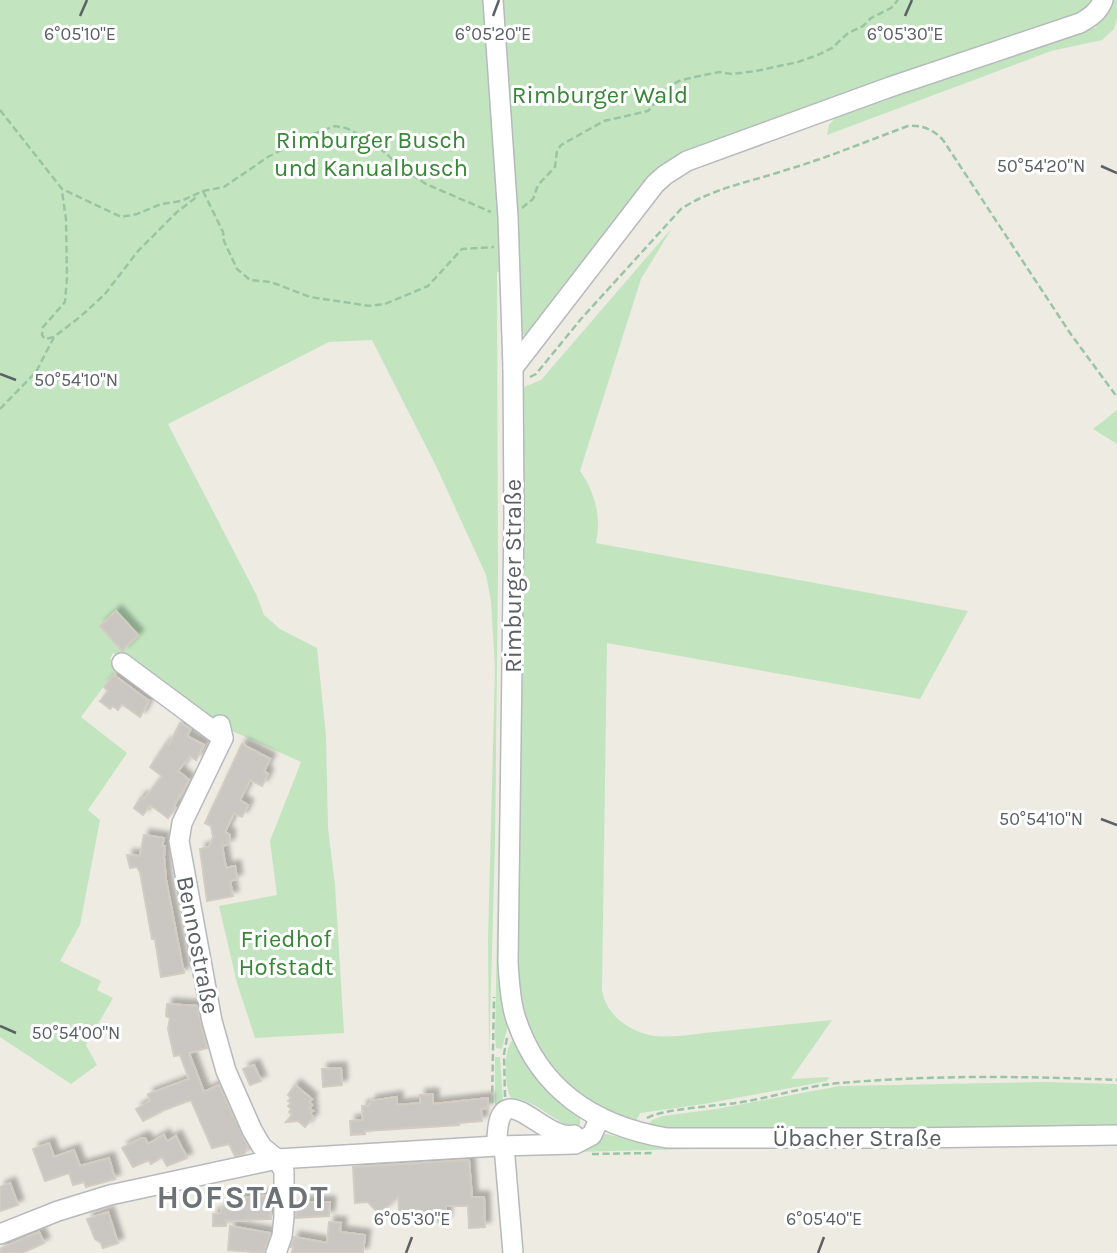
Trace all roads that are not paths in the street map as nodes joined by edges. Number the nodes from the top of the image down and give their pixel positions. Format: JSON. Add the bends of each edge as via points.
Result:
{"nodes":[{"id":1,"x":492,"y":0,"type":"edge"},
{"id":2,"x":1103,"y":0,"type":"edge"},
{"id":3,"x":513,"y":375,"type":"junction"},
{"id":4,"x":122,"y":663,"type":"dead end"},
{"id":5,"x":600,"y":1117,"type":"junction"},
{"id":6,"x":534,"y":1119,"type":"junction"},
{"id":7,"x":1117,"y":1135,"type":"edge"},
{"id":8,"x":524,"y":1145,"type":"junction"},
{"id":9,"x":500,"y":1146,"type":"junction"},
{"id":10,"x":277,"y":1159,"type":"junction"},
{"id":11,"x":0,"y":1234,"type":"edge"},
{"id":12,"x":276,"y":1253,"type":"edge"},
{"id":13,"x":513,"y":1253,"type":"edge"}],
"edges":[{"from":1,"to":3,"type":"street","name":"Rimburger Straße","via":[[508,217]]},
{"from":2,"to":3,"type":"street","via":[[1090,18],[1080,23],[687,160],[655,184]]},
{"from":3,"to":5,"type":"street","name":"Rimburger Straße","via":[[511,997],[538,1066],[568,1098]]},
{"from":4,"to":10,"type":"street","name":"Bennostraße","via":[[222,732],[182,823],[179,841],[212,1021],[226,1071],[252,1130],[262,1147]]},
{"from":5,"to":6,"type":"street","via":[[584,1132],[568,1136],[552,1132]]},
{"from":5,"to":7,"type":"street","name":"Übacher Straße","via":[[639,1133],[667,1138]]},
{"from":5,"to":8,"type":"street","via":[[592,1135],[575,1144]]},
{"from":6,"to":8,"type":"street","via":[[532,1138]]},
{"from":6,"to":9,"type":"street","via":[[520,1110],[507,1110],[496,1129]]},
{"from":8,"to":9,"type":"street"},
{"from":9,"to":10,"type":"street"},
{"from":9,"to":13,"type":"street"},
{"from":10,"to":11,"type":"street","via":[[110,1195]]},
{"from":10,"to":12,"type":"street","via":[[284,1171],[285,1191]]}]}
